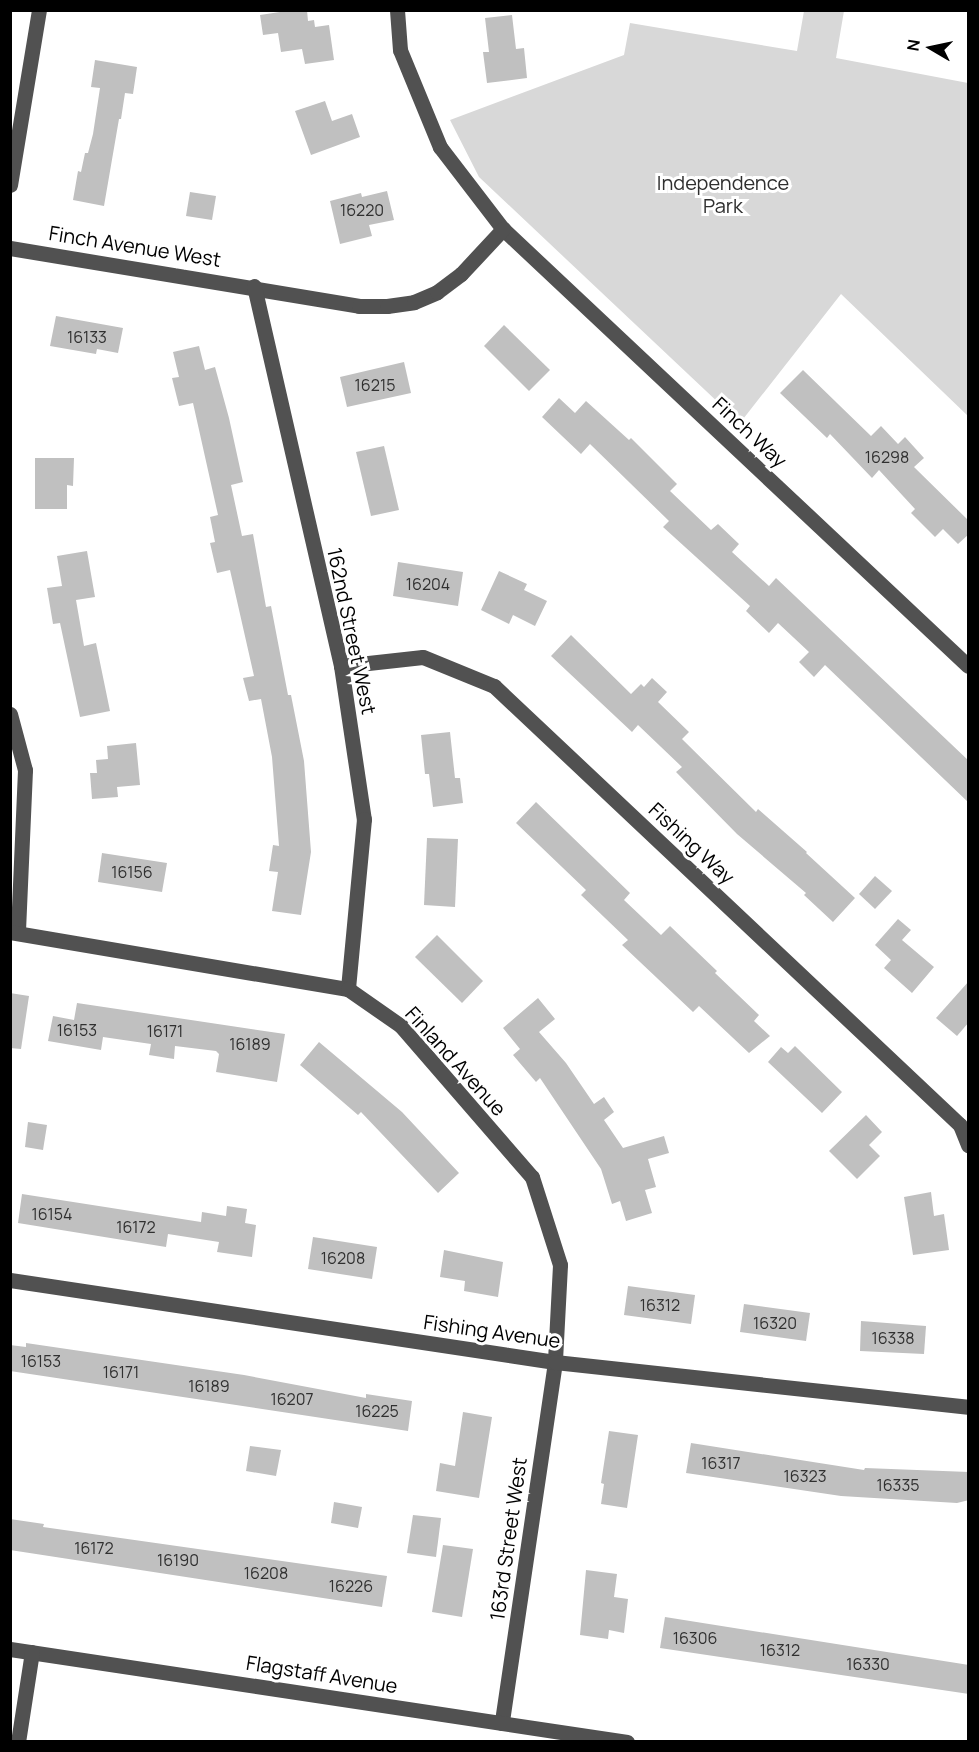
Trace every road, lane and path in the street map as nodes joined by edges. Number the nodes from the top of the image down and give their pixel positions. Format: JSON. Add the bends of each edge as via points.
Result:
{"nodes":[{"id":1,"x":39,"y":10,"type":"edge"},
{"id":2,"x":397,"y":10,"type":"edge"},
{"id":3,"x":10,"y":185,"type":"edge"},
{"id":4,"x":503,"y":229,"type":"junction"},
{"id":5,"x":10,"y":248,"type":"edge"},
{"id":6,"x":254,"y":286,"type":"junction"},
{"id":7,"x":341,"y":666,"type":"junction"},
{"id":8,"x":969,"y":666,"type":"edge"},
{"id":9,"x":10,"y":714,"type":"edge"},
{"id":10,"x":14,"y":933,"type":"edge"},
{"id":11,"x":348,"y":989,"type":"junction"},
{"id":12,"x":969,"y":1145,"type":"edge"},
{"id":13,"x":10,"y":1280,"type":"edge"},
{"id":14,"x":555,"y":1362,"type":"junction"},
{"id":15,"x":969,"y":1407,"type":"edge"},
{"id":16,"x":10,"y":1649,"type":"edge"},
{"id":17,"x":32,"y":1652,"type":"junction"},
{"id":18,"x":502,"y":1723,"type":"junction"},
{"id":19,"x":18,"y":1742,"type":"edge"},
{"id":20,"x":627,"y":1742,"type":"edge"}],
"edges":[{"from":1,"to":3,"type":"street"},
{"from":2,"to":4,"type":"street","via":[[400,50],[440,147]]},
{"from":4,"to":6,"type":"street","name":"Finch Avenue West","via":[[461,274],[437,292],[414,302],[359,306]]},
{"from":4,"to":8,"type":"street","name":"Finch Way"},
{"from":5,"to":6,"type":"street","name":"Finch Avenue West"},
{"from":6,"to":7,"type":"street","name":"162nd Street West"},
{"from":7,"to":11,"type":"street","name":"162nd Street West","via":[[364,819]]},
{"from":7,"to":12,"type":"street","name":"Fishing Way","via":[[423,657],[494,686],[960,1125]]},
{"from":9,"to":10,"type":"street","via":[[25,770]]},
{"from":10,"to":11,"type":"street","name":"Finland Avenue"},
{"from":11,"to":14,"type":"street","name":"Finland Avenue","via":[[400,1026],[532,1177],[560,1265]]},
{"from":13,"to":14,"type":"street","name":"Fishing Avenue"},
{"from":14,"to":15,"type":"street","name":"Fishing Avenue"},
{"from":14,"to":18,"type":"street","name":"163rd Street West"},
{"from":16,"to":17,"type":"street","name":"Flagstaff Avenue"},
{"from":17,"to":18,"type":"street","name":"Flagstaff Avenue"},
{"from":17,"to":19,"type":"street"},
{"from":18,"to":20,"type":"street","name":"Flagstaff Avenue"}]}
